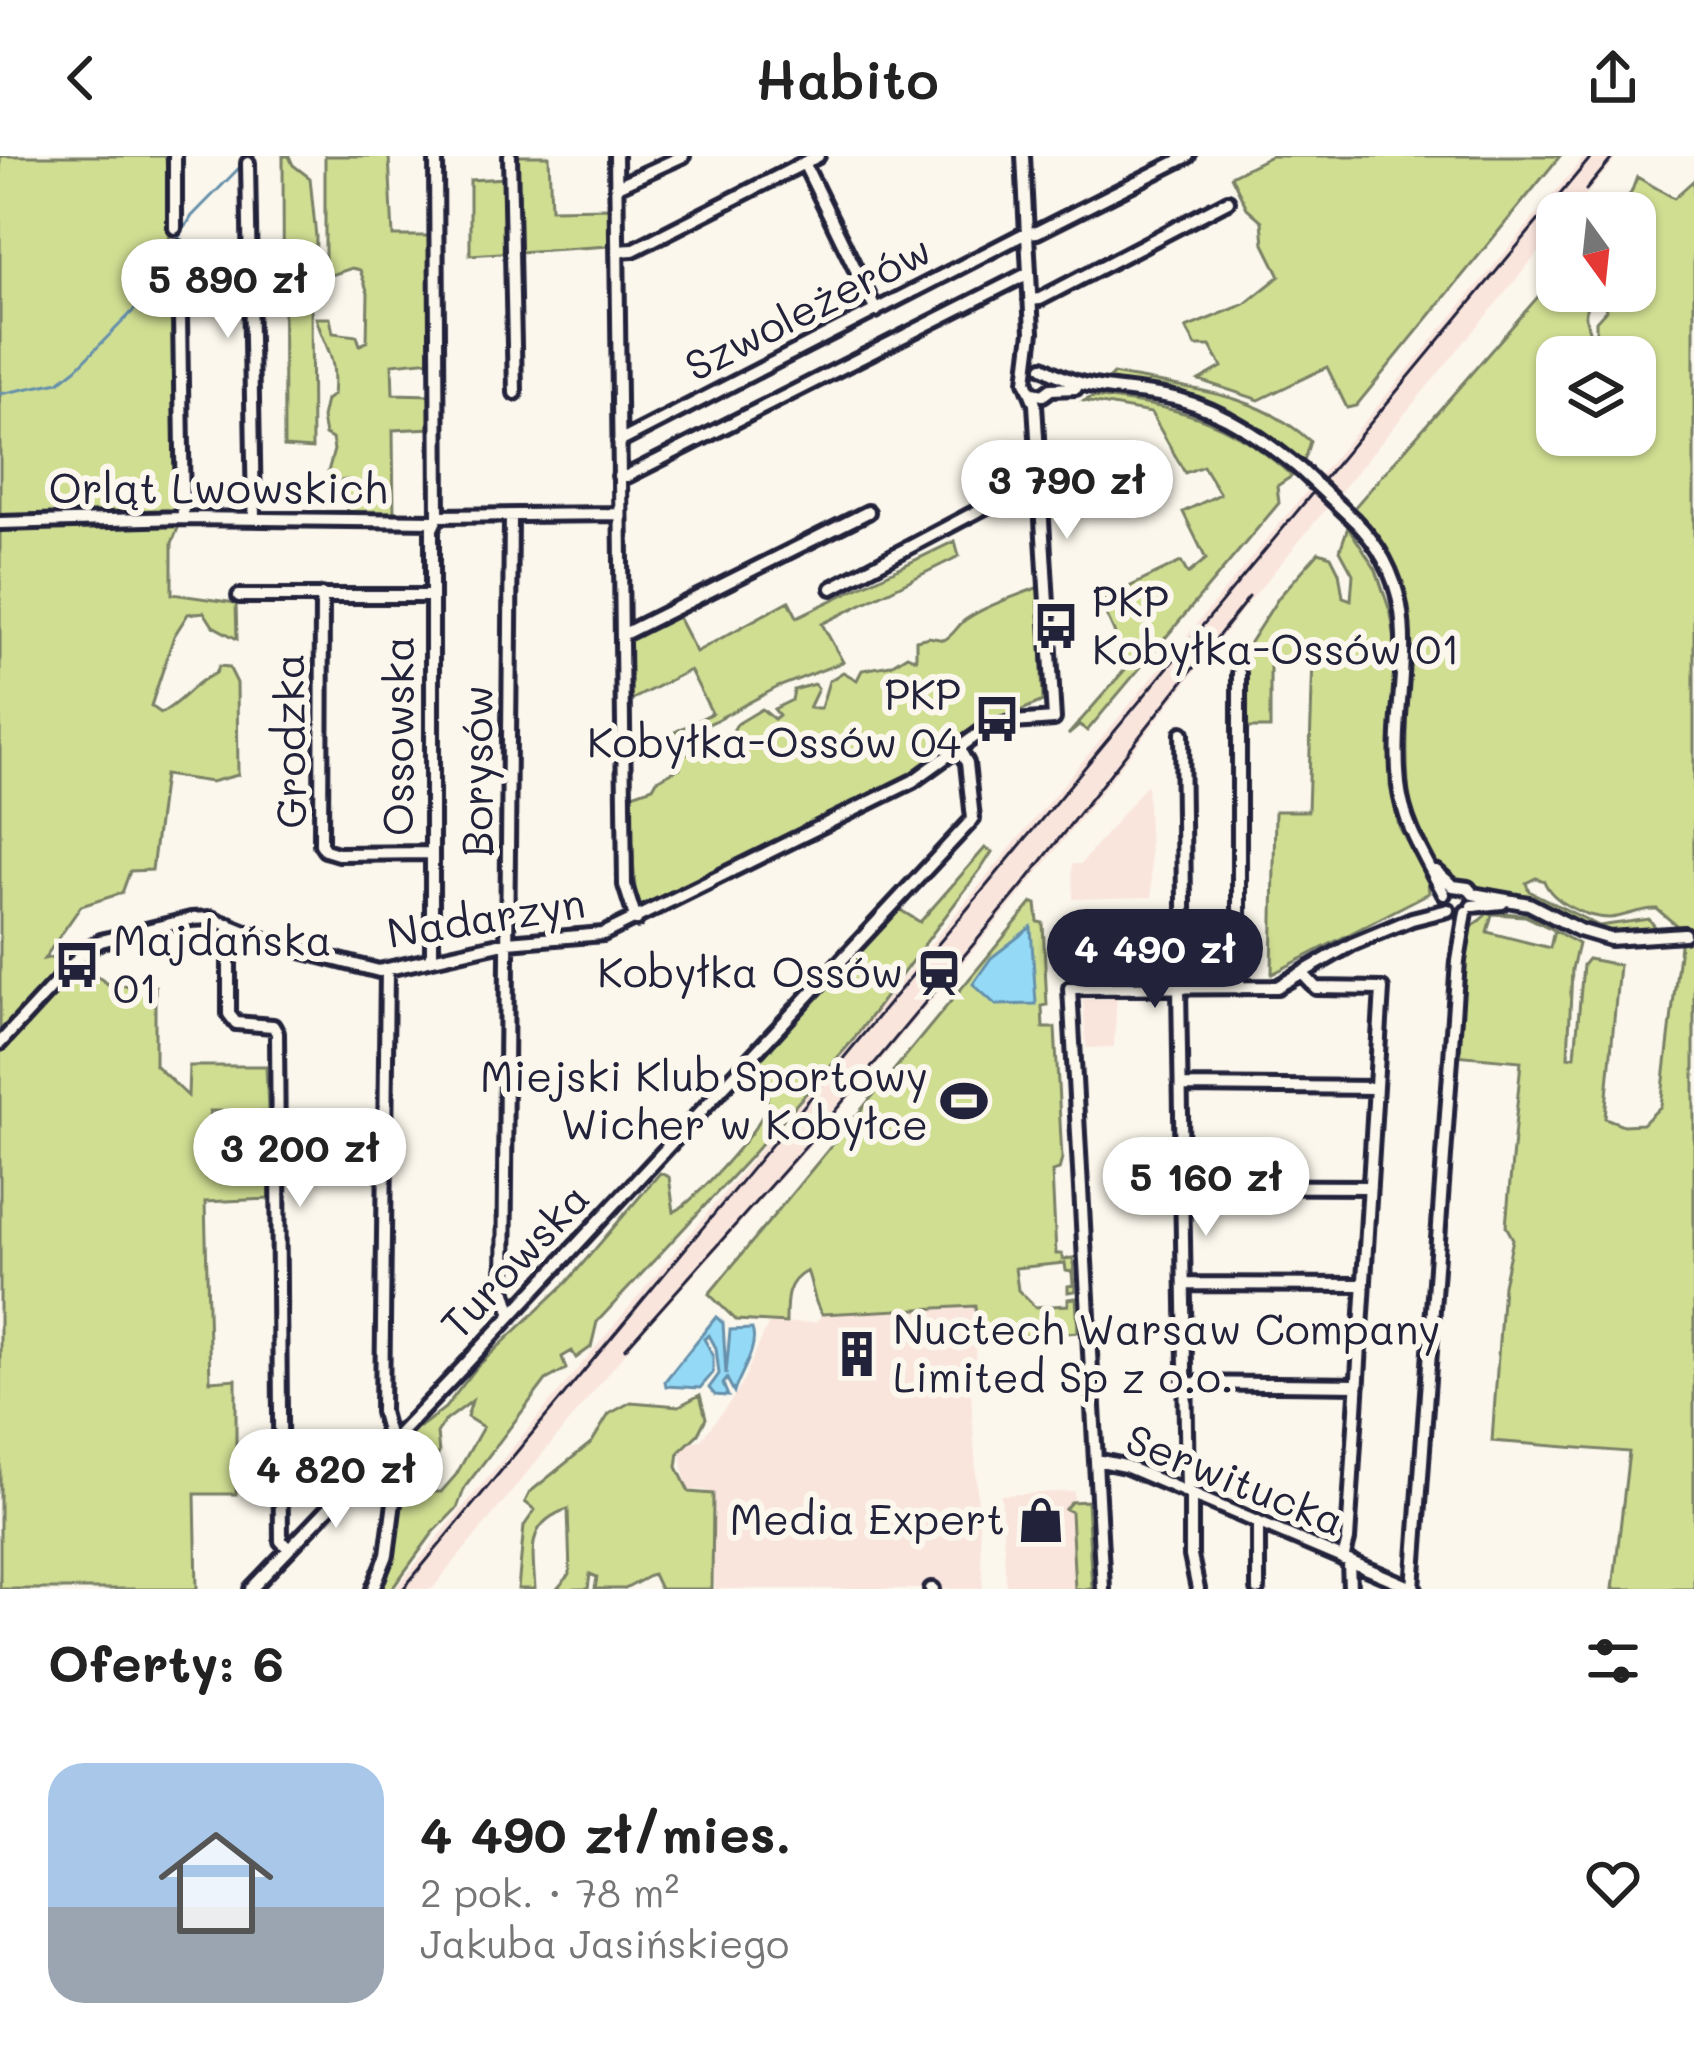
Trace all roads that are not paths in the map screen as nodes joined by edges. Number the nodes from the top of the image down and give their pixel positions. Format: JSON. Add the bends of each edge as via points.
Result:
{"nodes":[{"id":1,"x":175,"y":156,"type":"edge"},
{"id":2,"x":436,"y":156,"type":"edge"},
{"id":3,"x":511,"y":156,"type":"edge"},
{"id":4,"x":616,"y":156,"type":"edge"},
{"id":5,"x":683,"y":156,"type":"edge"},
{"id":6,"x":818,"y":156,"type":"edge"},
{"id":7,"x":1023,"y":156,"type":"edge"},
{"id":8,"x":1187,"y":156,"type":"edge"},
{"id":9,"x":248,"y":163,"type":"dead end"},
{"id":10,"x":804,"y":163,"type":"junction"},
{"id":11,"x":617,"y":185,"type":"junction"},
{"id":12,"x":1228,"y":201,"type":"dead end"},
{"id":13,"x":176,"y":228,"type":"dead end"},
{"id":14,"x":1027,"y":233,"type":"junction"},
{"id":15,"x":179,"y":248,"type":"dead end"},
{"id":16,"x":618,"y":251,"type":"junction"},
{"id":17,"x":1029,"y":273,"type":"junction"},
{"id":18,"x":1030,"y":300,"type":"junction"},
{"id":19,"x":876,"y":311,"type":"junction"},
{"id":20,"x":1043,"y":382,"type":"junction"},
{"id":21,"x":515,"y":393,"type":"dead end"},
{"id":22,"x":619,"y":442,"type":"junction"},
{"id":23,"x":619,"y":476,"type":"junction"},
{"id":24,"x":1040,"y":478,"type":"junction"},
{"id":25,"x":868,"y":512,"type":"dead end"},
{"id":26,"x":619,"y":514,"type":"junction"},
{"id":27,"x":183,"y":518,"type":"junction"},
{"id":28,"x":254,"y":518,"type":"junction"},
{"id":29,"x":511,"y":518,"type":"junction"},
{"id":30,"x":436,"y":519,"type":"junction"},
{"id":31,"x":0,"y":523,"type":"edge"},
{"id":32,"x":832,"y":588,"type":"dead end"},
{"id":33,"x":239,"y":596,"type":"dead end"},
{"id":34,"x":322,"y":596,"type":"junction"},
{"id":35,"x":432,"y":596,"type":"junction"},
{"id":36,"x":622,"y":635,"type":"junction"},
{"id":37,"x":1239,"y":674,"type":"dead end"},
{"id":38,"x":1182,"y":733,"type":"dead end"},
{"id":39,"x":959,"y":749,"type":"junction"},
{"id":40,"x":432,"y":853,"type":"junction"},
{"id":41,"x":1447,"y":897,"type":"junction"},
{"id":42,"x":1470,"y":904,"type":"junction"},
{"id":43,"x":636,"y":920,"type":"junction"},
{"id":44,"x":229,"y":924,"type":"junction"},
{"id":45,"x":1684,"y":934,"type":"dead end"},
{"id":46,"x":508,"y":942,"type":"junction"},
{"id":47,"x":432,"y":958,"type":"junction"},
{"id":48,"x":387,"y":970,"type":"junction"},
{"id":49,"x":1303,"y":974,"type":"junction"},
{"id":50,"x":1182,"y":988,"type":"junction"},
{"id":51,"x":1239,"y":988,"type":"junction"},
{"id":52,"x":0,"y":1043,"type":"edge"},
{"id":53,"x":1180,"y":1086,"type":"junction"},
{"id":54,"x":1376,"y":1088,"type":"junction"},
{"id":55,"x":1182,"y":1186,"type":"junction"},
{"id":56,"x":1370,"y":1186,"type":"junction"},
{"id":57,"x":1184,"y":1284,"type":"junction"},
{"id":58,"x":1364,"y":1286,"type":"junction"},
{"id":59,"x":511,"y":1312,"type":"junction"},
{"id":60,"x":1185,"y":1383,"type":"junction"},
{"id":61,"x":1358,"y":1384,"type":"junction"},
{"id":62,"x":391,"y":1442,"type":"junction"},
{"id":63,"x":1096,"y":1460,"type":"junction"},
{"id":64,"x":1189,"y":1492,"type":"junction"},
{"id":65,"x":1258,"y":1522,"type":"junction"},
{"id":66,"x":288,"y":1548,"type":"junction"},
{"id":67,"x":1346,"y":1560,"type":"junction"},
{"id":68,"x":251,"y":1589,"type":"edge"},
{"id":69,"x":373,"y":1589,"type":"edge"},
{"id":70,"x":1103,"y":1589,"type":"edge"},
{"id":71,"x":1198,"y":1589,"type":"edge"},
{"id":72,"x":1258,"y":1589,"type":"edge"},
{"id":73,"x":1350,"y":1589,"type":"edge"},
{"id":74,"x":1414,"y":1589,"type":"edge"}],
"edges":[{"from":1,"to":13,"type":"street"},
{"from":2,"to":30,"type":"street","name":"Ossowska"},
{"from":3,"to":21,"type":"street"},
{"from":4,"to":11,"type":"street"},
{"from":5,"to":11,"type":"street"},
{"from":6,"to":10,"type":"street"},
{"from":7,"to":14,"type":"street"},
{"from":8,"to":14,"type":"street","name":"Szwoleżerów"},
{"from":9,"to":28,"type":"street"},
{"from":10,"to":16,"type":"street"},
{"from":10,"to":19,"type":"street"},
{"from":11,"to":16,"type":"street"},
{"from":12,"to":18,"type":"street"},
{"from":14,"to":17,"type":"street"},
{"from":14,"to":19,"type":"street","name":"Szwoleżerów"},
{"from":15,"to":27,"type":"street"},
{"from":16,"to":22,"type":"street"},
{"from":17,"to":18,"type":"street"},
{"from":17,"to":23,"type":"street"},
{"from":18,"to":20,"type":"street"},
{"from":19,"to":22,"type":"street","name":"Szwoleżerów"},
{"from":20,"to":24,"type":"street"},
{"from":20,"to":41,"type":"street","bridge":true,"via":[[1177,398],[1219,413],[1300,469],[1354,520],[1389,568],[1403,613],[1400,788],[1409,825]]},
{"from":22,"to":23,"type":"street"},
{"from":23,"to":26,"type":"street"},
{"from":24,"to":32,"type":"street"},
{"from":24,"to":39,"type":"street","name":"Nadarzyn","via":[[1054,719],[998,725]]},
{"from":25,"to":36,"type":"street"},
{"from":26,"to":29,"type":"street","name":"Orląt Lwowskich"},
{"from":26,"to":36,"type":"street"},
{"from":27,"to":28,"type":"street","name":"Orląt Lwowskich"},
{"from":27,"to":31,"type":"street","name":"Orląt Lwowskich"},
{"from":28,"to":30,"type":"street","name":"Orląt Lwowskich"},
{"from":29,"to":30,"type":"street","name":"Orląt Lwowskich"},
{"from":29,"to":46,"type":"street","name":"Borysów"},
{"from":30,"to":35,"type":"street","name":"Ossowska"},
{"from":33,"to":34,"type":"street"},
{"from":34,"to":35,"type":"street"},
{"from":34,"to":40,"type":"street","name":"Grodzka","via":[[321,844],[338,854]]},
{"from":35,"to":40,"type":"street","name":"Ossowska"},
{"from":36,"to":43,"type":"street","via":[[626,886]]},
{"from":37,"to":51,"type":"street"},
{"from":38,"to":50,"type":"street"},
{"from":39,"to":43,"type":"street","name":"Nadarzyn","via":[[913,781]]},
{"from":39,"to":59,"type":"street","name":"Turowska","via":[[973,819]]},
{"from":40,"to":47,"type":"street","name":"Ossowska"},
{"from":41,"to":42,"type":"street","via":[[1455,914]]},
{"from":41,"to":42,"type":"street","via":[[1465,886]]},
{"from":41,"to":49,"type":"street"},
{"from":42,"to":45,"type":"street","via":[[1517,901],[1610,939]]},
{"from":42,"to":74,"type":"street","via":[[1458,962]]},
{"from":43,"to":46,"type":"street","name":"Nadarzyn","via":[[603,934]]},
{"from":44,"to":48,"type":"street","name":"Nadarzyn","via":[[278,945]]},
{"from":44,"to":52,"type":"street","name":"Nadarzyn","via":[[200,918],[101,941]]},
{"from":44,"to":66,"type":"street","via":[[229,1014],[277,1033],[277,1373],[281,1541]]},
{"from":46,"to":47,"type":"street","name":"Nadarzyn"},
{"from":46,"to":59,"type":"street","name":"Borysów","via":[[504,1289]]},
{"from":47,"to":48,"type":"street","name":"Nadarzyn"},
{"from":48,"to":62,"type":"street","via":[[382,1412]]},
{"from":49,"to":51,"type":"street","via":[[1277,987]]},
{"from":49,"to":54,"type":"street","via":[[1316,988],[1382,989]]},
{"from":50,"to":51,"type":"street"},
{"from":50,"to":53,"type":"street"},
{"from":50,"to":63,"type":"street","via":[[1070,988]]},
{"from":53,"to":54,"type":"street"},
{"from":53,"to":55,"type":"street"},
{"from":54,"to":56,"type":"street"},
{"from":55,"to":56,"type":"street"},
{"from":55,"to":57,"type":"street"},
{"from":56,"to":58,"type":"street"},
{"from":57,"to":58,"type":"street"},
{"from":57,"to":60,"type":"street"},
{"from":58,"to":61,"type":"street"},
{"from":59,"to":62,"type":"street","name":"Turowska"},
{"from":60,"to":61,"type":"street"},
{"from":60,"to":64,"type":"street"},
{"from":61,"to":67,"type":"street"},
{"from":62,"to":66,"type":"street","name":"Turowska"},
{"from":62,"to":69,"type":"street","via":[[398,1472],[393,1524]]},
{"from":63,"to":64,"type":"street","name":"Serwitucka"},
{"from":63,"to":70,"type":"street"},
{"from":64,"to":65,"type":"street","name":"Serwitucka"},
{"from":64,"to":71,"type":"street"},
{"from":65,"to":67,"type":"street","name":"Serwitucka"},
{"from":65,"to":72,"type":"street"},
{"from":66,"to":68,"type":"street","name":"Turowska"},
{"from":67,"to":73,"type":"street"},
{"from":67,"to":74,"type":"street","name":"Serwitucka"}]}
